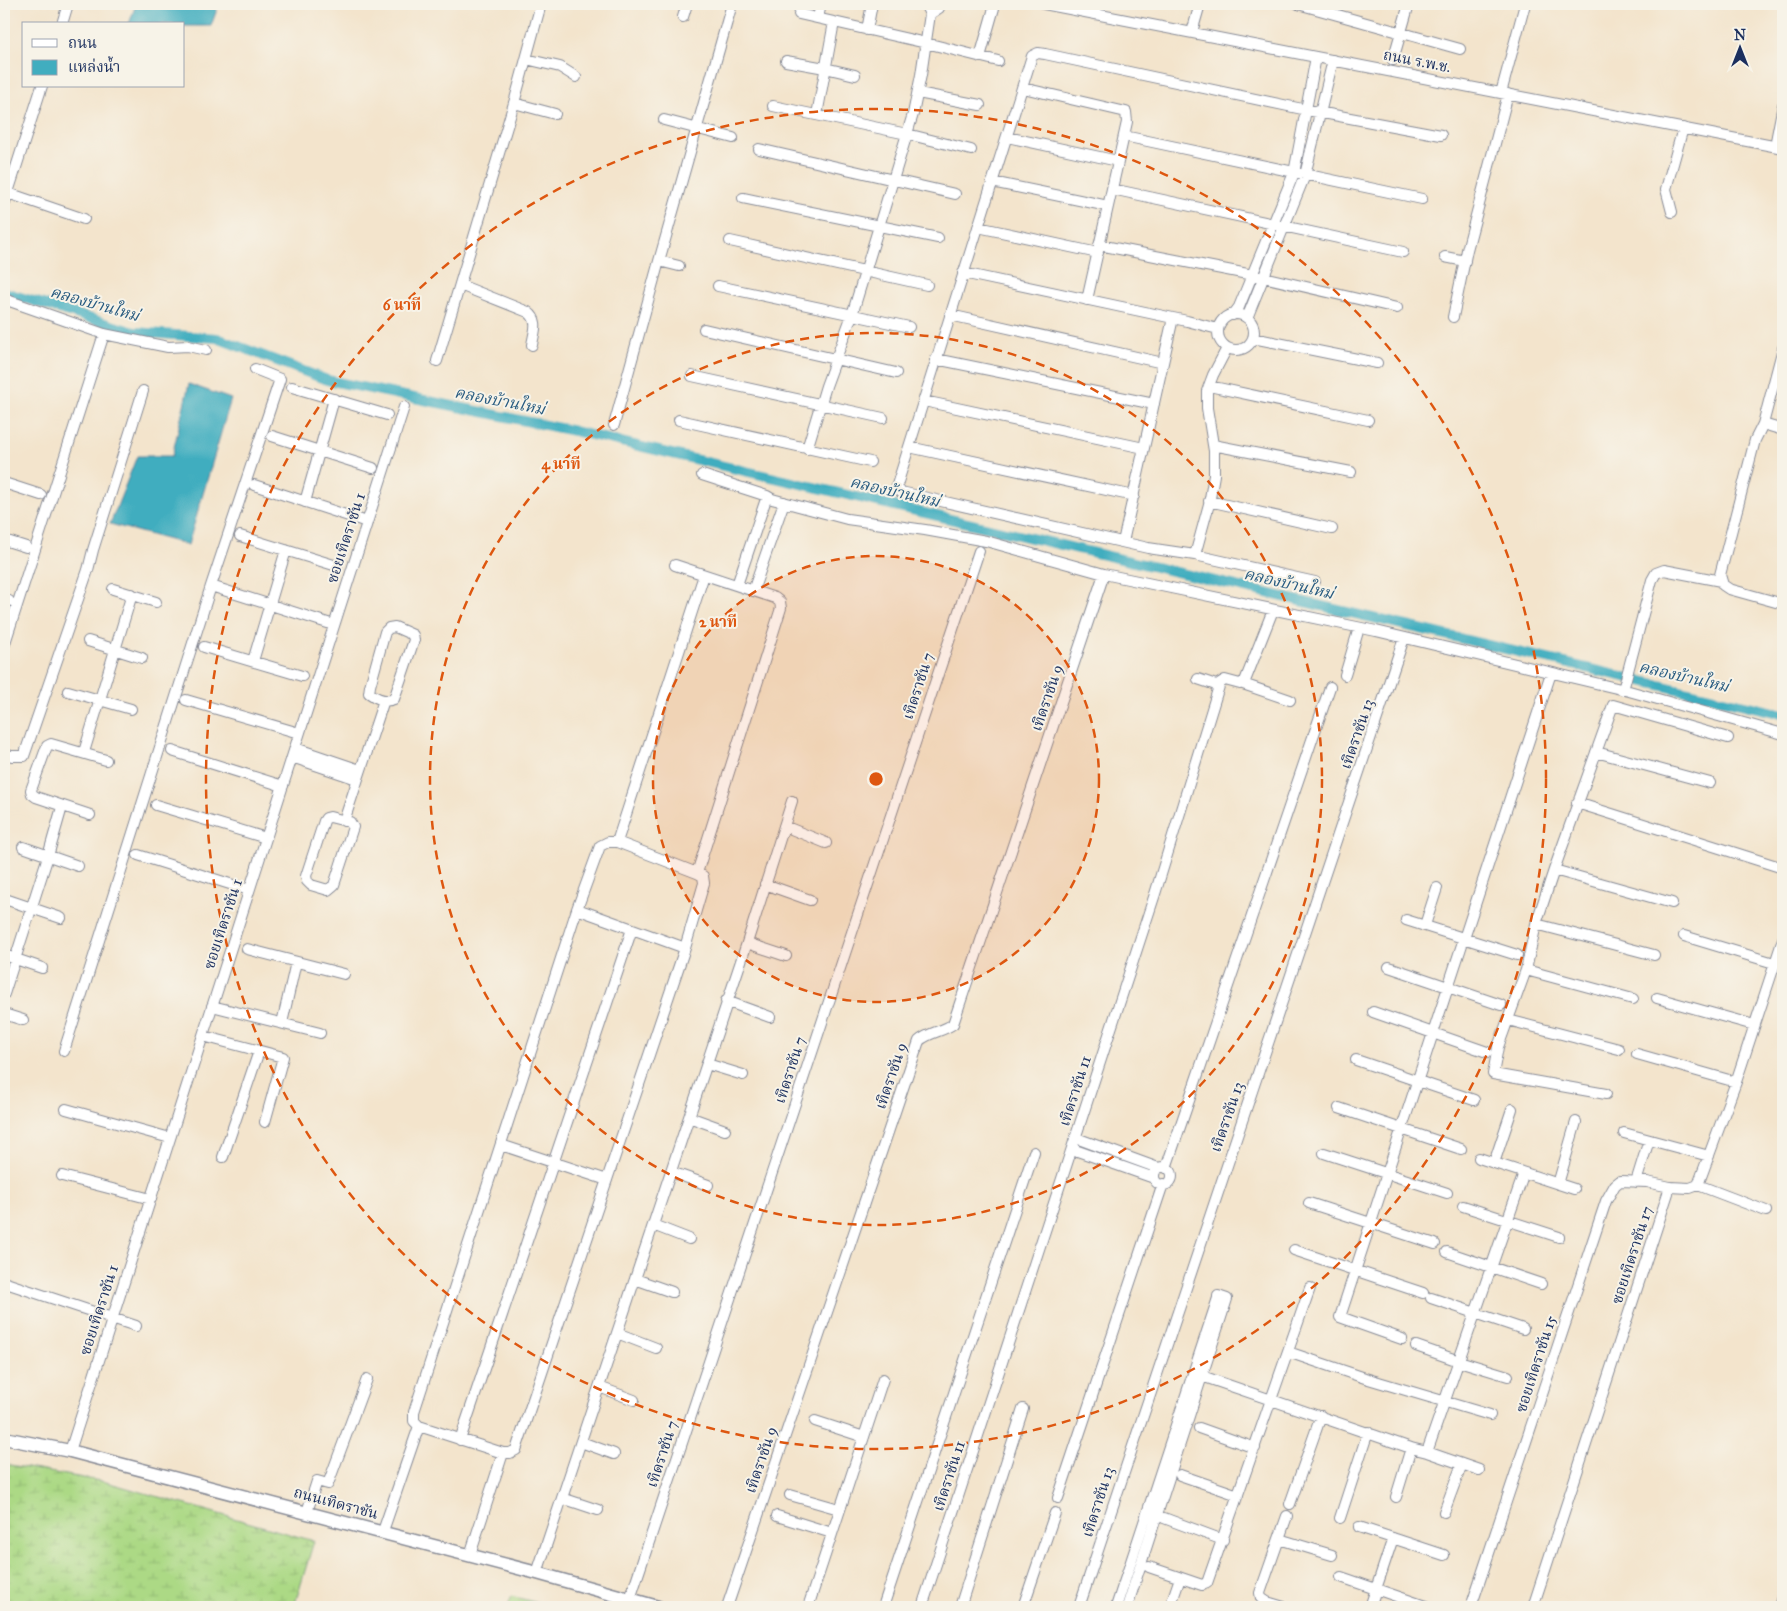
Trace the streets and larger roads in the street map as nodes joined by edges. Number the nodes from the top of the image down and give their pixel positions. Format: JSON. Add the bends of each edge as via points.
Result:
{"nodes":[{"id":1,"x":68,"y":4,"type":"edge"},
{"id":2,"x":540,"y":4,"type":"edge"},
{"id":3,"x":687,"y":4,"type":"edge"},
{"id":4,"x":732,"y":4,"type":"edge"},
{"id":5,"x":821,"y":4,"type":"edge"},
{"id":6,"x":872,"y":4,"type":"edge"},
{"id":7,"x":925,"y":4,"type":"edge"},
{"id":8,"x":940,"y":4,"type":"edge"},
{"id":9,"x":1044,"y":4,"type":"edge"},
{"id":10,"x":1200,"y":4,"type":"edge"},
{"id":11,"x":1298,"y":4,"type":"edge"},
{"id":12,"x":1409,"y":4,"type":"edge"},
{"id":13,"x":1526,"y":4,"type":"edge"},
{"id":14,"x":994,"y":8,"type":"dead end"},
{"id":15,"x":799,"y":14,"type":"dead end"},
{"id":16,"x":930,"y":14,"type":"junction"},
{"id":17,"x":683,"y":17,"type":"dead end"},
{"id":18,"x":818,"y":18,"type":"junction"},
{"id":19,"x":63,"y":22,"type":"edge"},
{"id":20,"x":834,"y":22,"type":"junction"},
{"id":21,"x":867,"y":30,"type":"junction"},
{"id":22,"x":1192,"y":32,"type":"junction"},
{"id":23,"x":1401,"y":33,"type":"junction"},
{"id":24,"x":926,"y":43,"type":"junction"},
{"id":25,"x":1460,"y":49,"type":"dead end"},
{"id":26,"x":980,"y":57,"type":"junction"},
{"id":27,"x":1316,"y":57,"type":"junction"},
{"id":28,"x":526,"y":59,"type":"junction"},
{"id":29,"x":1333,"y":60,"type":"junction"},
{"id":30,"x":1393,"y":60,"type":"dead end"},
{"id":31,"x":786,"y":61,"type":"dead end"},
{"id":32,"x":998,"y":61,"type":"dead end"},
{"id":33,"x":825,"y":68,"type":"junction"},
{"id":34,"x":855,"y":75,"type":"dead end"},
{"id":35,"x":576,"y":77,"type":"dead end"},
{"id":36,"x":41,"y":88,"type":"edge"},
{"id":37,"x":1023,"y":88,"type":"junction"},
{"id":38,"x":918,"y":92,"type":"junction"},
{"id":39,"x":1504,"y":93,"type":"junction"},
{"id":40,"x":514,"y":103,"type":"junction"},
{"id":41,"x":980,"y":105,"type":"dead end"},
{"id":42,"x":1783,"y":105,"type":"edge"},
{"id":43,"x":773,"y":106,"type":"dead end"},
{"id":44,"x":1307,"y":110,"type":"junction"},
{"id":45,"x":1321,"y":111,"type":"junction"},
{"id":46,"x":555,"y":114,"type":"dead end"},
{"id":47,"x":817,"y":115,"type":"junction"},
{"id":48,"x":664,"y":120,"type":"dead end"},
{"id":49,"x":696,"y":128,"type":"junction"},
{"id":50,"x":1683,"y":128,"type":"junction"},
{"id":51,"x":907,"y":134,"type":"junction"},
{"id":52,"x":1441,"y":135,"type":"dead end"},
{"id":53,"x":1124,"y":136,"type":"junction"},
{"id":54,"x":733,"y":138,"type":"dead end"},
{"id":55,"x":1007,"y":138,"type":"junction"},
{"id":56,"x":1779,"y":147,"type":"edge"},
{"id":57,"x":759,"y":149,"type":"dead end"},
{"id":58,"x":971,"y":150,"type":"dead end"},
{"id":59,"x":1118,"y":161,"type":"junction"},
{"id":60,"x":1299,"y":174,"type":"junction"},
{"id":61,"x":893,"y":179,"type":"junction"},
{"id":62,"x":992,"y":182,"type":"junction"},
{"id":63,"x":1112,"y":189,"type":"junction"},
{"id":64,"x":8,"y":193,"type":"junction"},
{"id":65,"x":955,"y":194,"type":"dead end"},
{"id":66,"x":743,"y":198,"type":"dead end"},
{"id":67,"x":1422,"y":199,"type":"dead end"},
{"id":68,"x":4,"y":205,"type":"edge"},
{"id":69,"x":1108,"y":206,"type":"junction"},
{"id":70,"x":1672,"y":212,"type":"dead end"},
{"id":71,"x":84,"y":219,"type":"dead end"},
{"id":72,"x":1273,"y":225,"type":"junction"},
{"id":73,"x":879,"y":226,"type":"junction"},
{"id":74,"x":1284,"y":226,"type":"junction"},
{"id":75,"x":978,"y":227,"type":"junction"},
{"id":76,"x":938,"y":238,"type":"dead end"},
{"id":77,"x":730,"y":241,"type":"dead end"},
{"id":78,"x":1098,"y":249,"type":"junction"},
{"id":79,"x":1403,"y":252,"type":"dead end"},
{"id":80,"x":1445,"y":257,"type":"dead end"},
{"id":81,"x":659,"y":261,"type":"junction"},
{"id":82,"x":1465,"y":261,"type":"junction"},
{"id":83,"x":679,"y":266,"type":"dead end"},
{"id":84,"x":865,"y":270,"type":"junction"},
{"id":85,"x":963,"y":273,"type":"junction"},
{"id":86,"x":1258,"y":276,"type":"junction"},
{"id":87,"x":460,"y":285,"type":"junction"},
{"id":88,"x":927,"y":285,"type":"dead end"},
{"id":89,"x":718,"y":286,"type":"dead end"},
{"id":90,"x":4,"y":299,"type":"edge"},
{"id":91,"x":1087,"y":300,"type":"junction"},
{"id":92,"x":1397,"y":308,"type":"dead end"},
{"id":93,"x":1233,"y":314,"type":"junction"},
{"id":94,"x":852,"y":315,"type":"junction"},
{"id":95,"x":950,"y":316,"type":"junction"},
{"id":96,"x":1174,"y":318,"type":"junction"},
{"id":97,"x":1247,"y":318,"type":"junction"},
{"id":98,"x":1453,"y":318,"type":"dead end"},
{"id":99,"x":909,"y":327,"type":"dead end"},
{"id":100,"x":704,"y":329,"type":"dead end"},
{"id":101,"x":1218,"y":329,"type":"junction"},
{"id":102,"x":104,"y":334,"type":"junction"},
{"id":103,"x":1253,"y":338,"type":"junction"},
{"id":104,"x":532,"y":345,"type":"dead end"},
{"id":105,"x":1227,"y":348,"type":"junction"},
{"id":106,"x":1783,"y":348,"type":"edge"},
{"id":107,"x":206,"y":350,"type":"dead end"},
{"id":108,"x":837,"y":359,"type":"junction"},
{"id":109,"x":936,"y":359,"type":"junction"},
{"id":110,"x":437,"y":361,"type":"dead end"},
{"id":111,"x":1163,"y":363,"type":"junction"},
{"id":112,"x":1377,"y":363,"type":"dead end"},
{"id":113,"x":254,"y":369,"type":"dead end"},
{"id":114,"x":896,"y":373,"type":"dead end"},
{"id":115,"x":692,"y":376,"type":"dead end"},
{"id":116,"x":1209,"y":386,"type":"junction"},
{"id":117,"x":292,"y":387,"type":"dead end"},
{"id":118,"x":143,"y":391,"type":"dead end"},
{"id":119,"x":334,"y":399,"type":"junction"},
{"id":120,"x":924,"y":401,"type":"junction"},
{"id":121,"x":820,"y":404,"type":"junction"},
{"id":122,"x":1154,"y":404,"type":"junction"},
{"id":123,"x":404,"y":407,"type":"dead end"},
{"id":124,"x":387,"y":415,"type":"dead end"},
{"id":125,"x":883,"y":418,"type":"dead end"},
{"id":126,"x":679,"y":420,"type":"dead end"},
{"id":127,"x":1368,"y":420,"type":"dead end"},
{"id":128,"x":1763,"y":424,"type":"junction"},
{"id":129,"x":614,"y":425,"type":"dead end"},
{"id":130,"x":1783,"y":430,"type":"edge"},
{"id":131,"x":272,"y":436,"type":"dead end"},
{"id":132,"x":1213,"y":444,"type":"junction"},
{"id":133,"x":909,"y":447,"type":"junction"},
{"id":134,"x":1144,"y":448,"type":"junction"},
{"id":135,"x":807,"y":449,"type":"junction"},
{"id":136,"x":320,"y":452,"type":"junction"},
{"id":137,"x":870,"y":462,"type":"dead end"},
{"id":138,"x":373,"y":468,"type":"dead end"},
{"id":139,"x":1351,"y":472,"type":"dead end"},
{"id":140,"x":702,"y":475,"type":"dead end"},
{"id":141,"x":4,"y":483,"type":"edge"},
{"id":142,"x":254,"y":485,"type":"dead end"},
{"id":143,"x":41,"y":495,"type":"dead end"},
{"id":144,"x":767,"y":496,"type":"junction"},
{"id":145,"x":1134,"y":496,"type":"junction"},
{"id":146,"x":1209,"y":501,"type":"junction"},
{"id":147,"x":305,"y":502,"type":"junction"},
{"id":148,"x":784,"y":502,"type":"junction"},
{"id":149,"x":367,"y":522,"type":"junction"},
{"id":150,"x":1332,"y":529,"type":"dead end"},
{"id":151,"x":240,"y":536,"type":"dead end"},
{"id":152,"x":4,"y":540,"type":"edge"},
{"id":153,"x":1123,"y":542,"type":"junction"},
{"id":154,"x":26,"y":547,"type":"dead end"},
{"id":155,"x":286,"y":550,"type":"junction"},
{"id":156,"x":979,"y":551,"type":"dead end"},
{"id":157,"x":1195,"y":555,"type":"junction"},
{"id":158,"x":675,"y":565,"type":"dead end"},
{"id":159,"x":338,"y":566,"type":"dead end"},
{"id":160,"x":1104,"y":574,"type":"junction"},
{"id":161,"x":704,"y":575,"type":"junction"},
{"id":162,"x":1721,"y":581,"type":"junction"},
{"id":163,"x":1315,"y":582,"type":"dead end"},
{"id":164,"x":211,"y":586,"type":"junction"},
{"id":165,"x":737,"y":586,"type":"junction"},
{"id":166,"x":113,"y":588,"type":"dead end"},
{"id":167,"x":753,"y":591,"type":"junction"},
{"id":168,"x":132,"y":594,"type":"junction"},
{"id":169,"x":156,"y":602,"type":"dead end"},
{"id":170,"x":1783,"y":604,"type":"edge"},
{"id":171,"x":270,"y":606,"type":"junction"},
{"id":172,"x":1274,"y":610,"type":"junction"},
{"id":173,"x":334,"y":626,"type":"junction"},
{"id":174,"x":1359,"y":628,"type":"junction"},
{"id":175,"x":1404,"y":638,"type":"junction"},
{"id":176,"x":88,"y":641,"type":"dead end"},
{"id":177,"x":4,"y":646,"type":"edge"},
{"id":178,"x":204,"y":647,"type":"dead end"},
{"id":179,"x":115,"y":650,"type":"junction"},
{"id":180,"x":142,"y":658,"type":"dead end"},
{"id":181,"x":253,"y":661,"type":"junction"},
{"id":182,"x":1551,"y":673,"type":"junction"},
{"id":183,"x":1345,"y":675,"type":"dead end"},
{"id":184,"x":302,"y":676,"type":"dead end"},
{"id":185,"x":1198,"y":678,"type":"dead end"},
{"id":186,"x":1243,"y":684,"type":"junction"},
{"id":187,"x":1220,"y":686,"type":"junction"},
{"id":188,"x":1624,"y":686,"type":"junction"},
{"id":189,"x":1330,"y":687,"type":"dead end"},
{"id":190,"x":68,"y":691,"type":"dead end"},
{"id":191,"x":100,"y":700,"type":"junction"},
{"id":192,"x":186,"y":700,"type":"dead end"},
{"id":193,"x":384,"y":700,"type":"junction"},
{"id":194,"x":1290,"y":700,"type":"dead end"},
{"id":195,"x":131,"y":709,"type":"dead end"},
{"id":196,"x":299,"y":734,"type":"junction"},
{"id":197,"x":1783,"y":734,"type":"edge"},
{"id":198,"x":1728,"y":738,"type":"dead end"},
{"id":199,"x":172,"y":751,"type":"dead end"},
{"id":200,"x":84,"y":752,"type":"junction"},
{"id":201,"x":293,"y":752,"type":"junction"},
{"id":202,"x":1596,"y":752,"type":"junction"},
{"id":203,"x":4,"y":754,"type":"edge"},
{"id":204,"x":24,"y":756,"type":"junction"},
{"id":205,"x":106,"y":760,"type":"dead end"},
{"id":206,"x":40,"y":763,"type":"junction"},
{"id":207,"x":359,"y":774,"type":"junction"},
{"id":208,"x":1710,"y":783,"type":"dead end"},
{"id":209,"x":283,"y":786,"type":"junction"},
{"id":210,"x":792,"y":801,"type":"dead end"},
{"id":211,"x":1577,"y":803,"type":"junction"},
{"id":212,"x":156,"y":804,"type":"dead end"},
{"id":213,"x":62,"y":807,"type":"junction"},
{"id":214,"x":90,"y":815,"type":"dead end"},
{"id":215,"x":344,"y":821,"type":"junction"},
{"id":216,"x":784,"y":826,"type":"junction"},
{"id":217,"x":266,"y":838,"type":"junction"},
{"id":218,"x":617,"y":842,"type":"junction"},
{"id":219,"x":826,"y":843,"type":"dead end"},
{"id":220,"x":22,"y":847,"type":"dead end"},
{"id":221,"x":138,"y":855,"type":"dead end"},
{"id":222,"x":48,"y":856,"type":"junction"},
{"id":223,"x":78,"y":866,"type":"dead end"},
{"id":224,"x":1783,"y":868,"type":"edge"},
{"id":225,"x":1554,"y":870,"type":"junction"},
{"id":226,"x":697,"y":873,"type":"junction"},
{"id":227,"x":765,"y":884,"type":"junction"},
{"id":228,"x":1438,"y":888,"type":"dead end"},
{"id":229,"x":249,"y":890,"type":"junction"},
{"id":230,"x":5,"y":899,"type":"edge"},
{"id":231,"x":810,"y":900,"type":"dead end"},
{"id":232,"x":1672,"y":904,"type":"dead end"},
{"id":233,"x":32,"y":908,"type":"junction"},
{"id":234,"x":577,"y":910,"type":"junction"},
{"id":235,"x":60,"y":918,"type":"dead end"},
{"id":236,"x":1406,"y":920,"type":"dead end"},
{"id":237,"x":1536,"y":924,"type":"junction"},
{"id":238,"x":1424,"y":925,"type":"junction"},
{"id":239,"x":632,"y":929,"type":"junction"},
{"id":240,"x":1684,"y":936,"type":"dead end"},
{"id":241,"x":1465,"y":938,"type":"junction"},
{"id":242,"x":1783,"y":939,"type":"edge"},
{"id":243,"x":747,"y":943,"type":"junction"},
{"id":244,"x":247,"y":948,"type":"dead end"},
{"id":245,"x":685,"y":948,"type":"junction"},
{"id":246,"x":4,"y":955,"type":"edge"},
{"id":247,"x":1654,"y":955,"type":"dead end"},
{"id":248,"x":786,"y":956,"type":"dead end"},
{"id":249,"x":1517,"y":956,"type":"dead end"},
{"id":250,"x":15,"y":958,"type":"junction"},
{"id":251,"x":296,"y":962,"type":"junction"},
{"id":252,"x":1774,"y":963,"type":"junction"},
{"id":253,"x":1389,"y":967,"type":"dead end"},
{"id":254,"x":42,"y":968,"type":"dead end"},
{"id":255,"x":1526,"y":970,"type":"junction"},
{"id":256,"x":344,"y":974,"type":"dead end"},
{"id":257,"x":1448,"y":987,"type":"junction"},
{"id":258,"x":4,"y":994,"type":"edge"},
{"id":259,"x":1656,"y":998,"type":"dead end"},
{"id":260,"x":1633,"y":999,"type":"dead end"},
{"id":261,"x":726,"y":1002,"type":"junction"},
{"id":262,"x":1501,"y":1005,"type":"dead end"},
{"id":263,"x":212,"y":1006,"type":"junction"},
{"id":264,"x":1373,"y":1012,"type":"dead end"},
{"id":265,"x":4,"y":1014,"type":"edge"},
{"id":266,"x":770,"y":1017,"type":"dead end"},
{"id":267,"x":22,"y":1020,"type":"dead end"},
{"id":268,"x":1508,"y":1020,"type":"junction"},
{"id":269,"x":282,"y":1023,"type":"junction"},
{"id":270,"x":1754,"y":1025,"type":"junction"},
{"id":271,"x":320,"y":1033,"type":"dead end"},
{"id":272,"x":1433,"y":1033,"type":"junction"},
{"id":273,"x":203,"y":1036,"type":"junction"},
{"id":274,"x":1619,"y":1049,"type":"dead end"},
{"id":275,"x":64,"y":1051,"type":"dead end"},
{"id":276,"x":259,"y":1051,"type":"junction"},
{"id":277,"x":1487,"y":1052,"type":"dead end"},
{"id":278,"x":1637,"y":1054,"type":"dead end"},
{"id":279,"x":1356,"y":1060,"type":"dead end"},
{"id":280,"x":706,"y":1064,"type":"junction"},
{"id":281,"x":743,"y":1075,"type":"dead end"},
{"id":282,"x":1418,"y":1080,"type":"junction"},
{"id":283,"x":1736,"y":1082,"type":"junction"},
{"id":284,"x":1606,"y":1094,"type":"dead end"},
{"id":285,"x":1474,"y":1100,"type":"dead end"},
{"id":286,"x":1339,"y":1108,"type":"dead end"},
{"id":287,"x":66,"y":1109,"type":"dead end"},
{"id":288,"x":1512,"y":1109,"type":"dead end"},
{"id":289,"x":689,"y":1117,"type":"junction"},
{"id":290,"x":265,"y":1122,"type":"dead end"},
{"id":291,"x":1576,"y":1122,"type":"dead end"},
{"id":292,"x":1402,"y":1129,"type":"junction"},
{"id":293,"x":725,"y":1130,"type":"dead end"},
{"id":294,"x":1624,"y":1134,"type":"dead end"},
{"id":295,"x":170,"y":1138,"type":"junction"},
{"id":296,"x":1076,"y":1138,"type":"junction"},
{"id":297,"x":1649,"y":1140,"type":"junction"},
{"id":298,"x":501,"y":1145,"type":"junction"},
{"id":299,"x":1072,"y":1149,"type":"junction"},
{"id":300,"x":1462,"y":1149,"type":"dead end"},
{"id":301,"x":1034,"y":1152,"type":"dead end"},
{"id":302,"x":1324,"y":1153,"type":"dead end"},
{"id":303,"x":1709,"y":1156,"type":"junction"},
{"id":304,"x":224,"y":1157,"type":"dead end"},
{"id":305,"x":1479,"y":1158,"type":"dead end"},
{"id":306,"x":553,"y":1162,"type":"junction"},
{"id":307,"x":1494,"y":1163,"type":"junction"},
{"id":308,"x":671,"y":1172,"type":"junction"},
{"id":309,"x":1524,"y":1173,"type":"junction"},
{"id":310,"x":1387,"y":1174,"type":"junction"},
{"id":311,"x":1160,"y":1175,"type":"junction"},
{"id":312,"x":62,"y":1176,"type":"dead end"},
{"id":313,"x":607,"y":1180,"type":"junction"},
{"id":314,"x":1636,"y":1182,"type":"junction"},
{"id":315,"x":1558,"y":1184,"type":"junction"},
{"id":316,"x":708,"y":1185,"type":"dead end"},
{"id":317,"x":1698,"y":1185,"type":"junction"},
{"id":318,"x":1670,"y":1187,"type":"junction"},
{"id":319,"x":1574,"y":1189,"type":"dead end"},
{"id":320,"x":1447,"y":1193,"type":"dead end"},
{"id":321,"x":151,"y":1199,"type":"junction"},
{"id":322,"x":1309,"y":1203,"type":"dead end"},
{"id":323,"x":1463,"y":1206,"type":"dead end"},
{"id":324,"x":1766,"y":1211,"type":"dead end"},
{"id":325,"x":1508,"y":1221,"type":"junction"},
{"id":326,"x":1371,"y":1222,"type":"junction"},
{"id":327,"x":653,"y":1225,"type":"junction"},
{"id":328,"x":1559,"y":1237,"type":"dead end"},
{"id":329,"x":689,"y":1239,"type":"dead end"},
{"id":330,"x":1435,"y":1244,"type":"dead end"},
{"id":331,"x":1294,"y":1250,"type":"dead end"},
{"id":332,"x":1447,"y":1252,"type":"dead end"},
{"id":333,"x":1492,"y":1267,"type":"junction"},
{"id":334,"x":1355,"y":1271,"type":"junction"},
{"id":335,"x":635,"y":1279,"type":"junction"},
{"id":336,"x":6,"y":1283,"type":"dead end"},
{"id":337,"x":1541,"y":1284,"type":"dead end"},
{"id":338,"x":1310,"y":1288,"type":"dead end"},
{"id":339,"x":672,"y":1292,"type":"dead end"},
{"id":340,"x":1475,"y":1312,"type":"junction"},
{"id":341,"x":112,"y":1318,"type":"junction"},
{"id":342,"x":136,"y":1326,"type":"dead end"},
{"id":343,"x":1522,"y":1329,"type":"dead end"},
{"id":344,"x":617,"y":1333,"type":"junction"},
{"id":345,"x":1402,"y":1339,"type":"dead end"},
{"id":346,"x":1416,"y":1346,"type":"dead end"},
{"id":347,"x":656,"y":1348,"type":"dead end"},
{"id":348,"x":1288,"y":1352,"type":"junction"},
{"id":349,"x":1459,"y":1362,"type":"junction"},
{"id":350,"x":1198,"y":1374,"type":"junction"},
{"id":351,"x":1508,"y":1376,"type":"dead end"},
{"id":352,"x":367,"y":1379,"type":"dead end"},
{"id":353,"x":883,"y":1379,"type":"dead end"},
{"id":354,"x":599,"y":1387,"type":"junction"},
{"id":355,"x":1272,"y":1399,"type":"junction"},
{"id":356,"x":634,"y":1400,"type":"dead end"},
{"id":357,"x":1444,"y":1402,"type":"junction"},
{"id":358,"x":1023,"y":1410,"type":"dead end"},
{"id":359,"x":1490,"y":1415,"type":"dead end"},
{"id":360,"x":1321,"y":1416,"type":"junction"},
{"id":361,"x":815,"y":1421,"type":"dead end"},
{"id":362,"x":419,"y":1426,"type":"junction"},
{"id":363,"x":1198,"y":1428,"type":"dead end"},
{"id":364,"x":1368,"y":1432,"type":"junction"},
{"id":365,"x":864,"y":1437,"type":"junction"},
{"id":366,"x":4,"y":1438,"type":"edge"},
{"id":367,"x":460,"y":1440,"type":"junction"},
{"id":368,"x":581,"y":1442,"type":"junction"},
{"id":369,"x":1255,"y":1448,"type":"junction"},
{"id":370,"x":1410,"y":1448,"type":"junction"},
{"id":371,"x":70,"y":1450,"type":"junction"},
{"id":372,"x":1427,"y":1452,"type":"junction"},
{"id":373,"x":503,"y":1454,"type":"junction"},
{"id":374,"x":614,"y":1454,"type":"dead end"},
{"id":375,"x":1462,"y":1464,"type":"junction"},
{"id":376,"x":1479,"y":1470,"type":"dead end"},
{"id":377,"x":1180,"y":1475,"type":"dead end"},
{"id":378,"x":1238,"y":1495,"type":"junction"},
{"id":379,"x":790,"y":1496,"type":"dead end"},
{"id":380,"x":1396,"y":1497,"type":"dead end"},
{"id":381,"x":562,"y":1498,"type":"junction"},
{"id":382,"x":1058,"y":1498,"type":"dead end"},
{"id":383,"x":1290,"y":1504,"type":"dead end"},
{"id":384,"x":839,"y":1509,"type":"junction"},
{"id":385,"x":598,"y":1510,"type":"dead end"},
{"id":386,"x":307,"y":1512,"type":"junction"},
{"id":387,"x":1444,"y":1512,"type":"dead end"},
{"id":388,"x":1055,"y":1513,"type":"dead end"},
{"id":389,"x":777,"y":1516,"type":"dead end"},
{"id":390,"x":1287,"y":1516,"type":"dead end"},
{"id":391,"x":1164,"y":1518,"type":"dead end"},
{"id":392,"x":1340,"y":1518,"type":"dead end"},
{"id":393,"x":1359,"y":1527,"type":"dead end"},
{"id":394,"x":382,"y":1532,"type":"junction"},
{"id":395,"x":832,"y":1533,"type":"junction"},
{"id":396,"x":1279,"y":1538,"type":"junction"},
{"id":397,"x":1392,"y":1538,"type":"junction"},
{"id":398,"x":1223,"y":1540,"type":"junction"},
{"id":399,"x":470,"y":1555,"type":"junction"},
{"id":400,"x":1332,"y":1555,"type":"dead end"},
{"id":401,"x":1444,"y":1555,"type":"dead end"},
{"id":402,"x":1149,"y":1567,"type":"dead end"},
{"id":403,"x":537,"y":1572,"type":"junction"},
{"id":404,"x":1180,"y":1578,"type":"junction"},
{"id":405,"x":1341,"y":1578,"type":"dead end"},
{"id":406,"x":1376,"y":1589,"type":"junction"},
{"id":407,"x":1783,"y":1594,"type":"edge"},
{"id":408,"x":630,"y":1599,"type":"junction"},
{"id":409,"x":658,"y":1607,"type":"edge"},
{"id":410,"x":727,"y":1607,"type":"edge"},
{"id":411,"x":808,"y":1607,"type":"edge"},
{"id":412,"x":883,"y":1607,"type":"edge"},
{"id":413,"x":922,"y":1607,"type":"edge"},
{"id":414,"x":960,"y":1607,"type":"edge"},
{"id":415,"x":1023,"y":1607,"type":"edge"},
{"id":416,"x":1079,"y":1607,"type":"edge"},
{"id":417,"x":1116,"y":1607,"type":"edge"},
{"id":418,"x":1127,"y":1607,"type":"edge"},
{"id":419,"x":1170,"y":1607,"type":"edge"},
{"id":420,"x":1284,"y":1607,"type":"edge"},
{"id":421,"x":1370,"y":1607,"type":"edge"},
{"id":422,"x":1428,"y":1607,"type":"edge"},
{"id":423,"x":1471,"y":1607,"type":"edge"},
{"id":424,"x":1533,"y":1607,"type":"edge"},
{"id":425,"x":1779,"y":1607,"type":"edge"}],
"edges":[{"from":1,"to":19,"type":"street"},
{"from":2,"to":28,"type":"street"},
{"from":3,"to":17,"type":"street"},
{"from":4,"to":49,"type":"street"},
{"from":5,"to":18,"type":"street"},
{"from":6,"to":21,"type":"street"},
{"from":7,"to":16,"type":"street"},
{"from":8,"to":16,"type":"street"},
{"from":9,"to":22,"type":"street","name":"ถนน ร.พ.ช."},
{"from":10,"to":22,"type":"street"},
{"from":11,"to":23,"type":"street"},
{"from":12,"to":23,"type":"street"},
{"from":13,"to":39,"type":"street"},
{"from":14,"to":26,"type":"street"},
{"from":15,"to":18,"type":"street"},
{"from":16,"to":24,"type":"street"},
{"from":18,"to":20,"type":"street"},
{"from":20,"to":21,"type":"street"},
{"from":20,"to":33,"type":"street"},
{"from":21,"to":24,"type":"street"},
{"from":22,"to":27,"type":"street","name":"ถนน ร.พ.ช."},
{"from":23,"to":25,"type":"street"},
{"from":23,"to":30,"type":"street"},
{"from":24,"to":26,"type":"street"},
{"from":24,"to":38,"type":"street"},
{"from":26,"to":32,"type":"street"},
{"from":27,"to":29,"type":"street","name":"ถนน ร.พ.ช."},
{"from":27,"to":44,"type":"street"},
{"from":28,"to":35,"type":"street","via":[[560,67]]},
{"from":28,"to":40,"type":"street"},
{"from":29,"to":39,"type":"street","name":"ถนน ร.พ.ช."},
{"from":29,"to":45,"type":"street"},
{"from":31,"to":33,"type":"street"},
{"from":33,"to":34,"type":"street"},
{"from":33,"to":47,"type":"street"},
{"from":36,"to":64,"type":"street"},
{"from":37,"to":44,"type":"street","via":[[1032,56],[1038,53]]},
{"from":37,"to":53,"type":"street","via":[[1126,112]]},
{"from":37,"to":55,"type":"street"},
{"from":38,"to":41,"type":"street"},
{"from":38,"to":51,"type":"street"},
{"from":39,"to":50,"type":"street","name":"ถนน ร.พ.ช."},
{"from":39,"to":82,"type":"street"},
{"from":40,"to":46,"type":"street"},
{"from":40,"to":87,"type":"street"},
{"from":42,"to":56,"type":"street"},
{"from":43,"to":47,"type":"street"},
{"from":44,"to":45,"type":"street"},
{"from":44,"to":60,"type":"street"},
{"from":45,"to":52,"type":"street"},
{"from":45,"to":60,"type":"street"},
{"from":47,"to":51,"type":"street"},
{"from":48,"to":49,"type":"street"},
{"from":49,"to":54,"type":"street"},
{"from":49,"to":81,"type":"street"},
{"from":50,"to":56,"type":"street","name":"ถนน ร.พ.ช."},
{"from":50,"to":70,"type":"street","via":[[1666,189]]},
{"from":51,"to":58,"type":"street"},
{"from":51,"to":61,"type":"street"},
{"from":53,"to":59,"type":"street"},
{"from":53,"to":60,"type":"street"},
{"from":55,"to":59,"type":"street"},
{"from":55,"to":62,"type":"street"},
{"from":57,"to":61,"type":"street"},
{"from":59,"to":63,"type":"street"},
{"from":60,"to":67,"type":"street"},
{"from":60,"to":72,"type":"street"},
{"from":60,"to":74,"type":"street"},
{"from":61,"to":65,"type":"street"},
{"from":61,"to":73,"type":"street"},
{"from":62,"to":69,"type":"street"},
{"from":62,"to":75,"type":"street"},
{"from":63,"to":69,"type":"street"},
{"from":63,"to":72,"type":"street"},
{"from":64,"to":68,"type":"street"},
{"from":64,"to":71,"type":"street"},
{"from":66,"to":73,"type":"street"},
{"from":69,"to":78,"type":"street"},
{"from":72,"to":74,"type":"street"},
{"from":72,"to":86,"type":"street"},
{"from":73,"to":76,"type":"street"},
{"from":73,"to":84,"type":"street"},
{"from":74,"to":79,"type":"street"},
{"from":74,"to":86,"type":"street"},
{"from":75,"to":78,"type":"street"},
{"from":75,"to":85,"type":"street"},
{"from":77,"to":84,"type":"street"},
{"from":78,"to":86,"type":"street"},
{"from":78,"to":91,"type":"street"},
{"from":80,"to":82,"type":"street"},
{"from":81,"to":83,"type":"street"},
{"from":81,"to":129,"type":"street"},
{"from":82,"to":98,"type":"street"},
{"from":84,"to":88,"type":"street"},
{"from":84,"to":94,"type":"street"},
{"from":85,"to":91,"type":"street"},
{"from":85,"to":95,"type":"street"},
{"from":86,"to":92,"type":"street"},
{"from":86,"to":93,"type":"street"},
{"from":86,"to":97,"type":"street"},
{"from":87,"to":104,"type":"street","via":[[534,316]]},
{"from":87,"to":110,"type":"street"},
{"from":89,"to":94,"type":"street"},
{"from":90,"to":102,"type":"street"},
{"from":91,"to":96,"type":"street"},
{"from":93,"to":97,"type":"street"},
{"from":93,"to":101,"type":"street","via":[[1222,321]]},
{"from":94,"to":99,"type":"street"},
{"from":94,"to":108,"type":"street"},
{"from":95,"to":109,"type":"street"},
{"from":95,"to":111,"type":"street"},
{"from":96,"to":101,"type":"street"},
{"from":96,"to":111,"type":"street"},
{"from":97,"to":103,"type":"street","via":[[1253,327]]},
{"from":100,"to":108,"type":"street"},
{"from":101,"to":105,"type":"street","via":[[1219,340]]},
{"from":102,"to":107,"type":"street","via":[[168,347],[188,346]]},
{"from":102,"to":177,"type":"street"},
{"from":103,"to":105,"type":"street","via":[[1243,349]]},
{"from":103,"to":112,"type":"street"},
{"from":105,"to":116,"type":"street"},
{"from":106,"to":128,"type":"street"},
{"from":108,"to":114,"type":"street"},
{"from":108,"to":121,"type":"street"},
{"from":109,"to":120,"type":"street"},
{"from":109,"to":122,"type":"street"},
{"from":111,"to":122,"type":"street"},
{"from":113,"to":164,"type":"street","via":[[280,379]]},
{"from":115,"to":121,"type":"street"},
{"from":116,"to":127,"type":"street"},
{"from":116,"to":132,"type":"street","via":[[1207,408]]},
{"from":117,"to":119,"type":"street"},
{"from":118,"to":204,"type":"street","via":[[88,570]]},
{"from":119,"to":124,"type":"street"},
{"from":119,"to":136,"type":"street"},
{"from":120,"to":133,"type":"street"},
{"from":120,"to":134,"type":"street"},
{"from":121,"to":125,"type":"street"},
{"from":121,"to":135,"type":"street"},
{"from":122,"to":134,"type":"street"},
{"from":123,"to":149,"type":"street","name":"ซอยเทิดราชัน 1"},
{"from":126,"to":135,"type":"street"},
{"from":128,"to":130,"type":"street"},
{"from":128,"to":162,"type":"street","via":[[1755,440]]},
{"from":131,"to":136,"type":"street"},
{"from":132,"to":139,"type":"street"},
{"from":132,"to":146,"type":"street","via":[[1214,475]]},
{"from":133,"to":145,"type":"street"},
{"from":133,"to":153,"type":"street","via":[[897,485],[901,492]]},
{"from":134,"to":145,"type":"street"},
{"from":135,"to":137,"type":"street"},
{"from":136,"to":138,"type":"street"},
{"from":136,"to":147,"type":"street"},
{"from":140,"to":144,"type":"street"},
{"from":141,"to":143,"type":"street"},
{"from":142,"to":147,"type":"street"},
{"from":144,"to":148,"type":"street"},
{"from":144,"to":165,"type":"street"},
{"from":145,"to":153,"type":"street"},
{"from":146,"to":150,"type":"street"},
{"from":146,"to":157,"type":"street"},
{"from":147,"to":149,"type":"street"},
{"from":148,"to":160,"type":"street","via":[[847,519],[986,541]]},
{"from":148,"to":167,"type":"street"},
{"from":149,"to":173,"type":"street","name":"ซอยเทิดราชัน 1"},
{"from":151,"to":155,"type":"street"},
{"from":152,"to":154,"type":"street"},
{"from":153,"to":157,"type":"street"},
{"from":155,"to":159,"type":"street"},
{"from":155,"to":171,"type":"street"},
{"from":156,"to":408,"type":"street","name":"เทิดราชัน 7"},
{"from":157,"to":163,"type":"street"},
{"from":158,"to":161,"type":"street"},
{"from":160,"to":172,"type":"street"},
{"from":160,"to":410,"type":"street","name":"เทิดราชัน 9","via":[[953,1024],[945,1030],[927,1034],[919,1041]]},
{"from":161,"to":165,"type":"street"},
{"from":161,"to":218,"type":"street"},
{"from":162,"to":170,"type":"street","via":[[1729,589]]},
{"from":162,"to":188,"type":"street","via":[[1664,570],[1656,573]]},
{"from":164,"to":171,"type":"street"},
{"from":164,"to":275,"type":"street"},
{"from":165,"to":167,"type":"street"},
{"from":166,"to":168,"type":"street"},
{"from":167,"to":226,"type":"street","via":[[775,598],[781,608]]},
{"from":168,"to":169,"type":"street"},
{"from":168,"to":179,"type":"street"},
{"from":171,"to":173,"type":"street"},
{"from":171,"to":181,"type":"street"},
{"from":172,"to":174,"type":"street"},
{"from":172,"to":186,"type":"street"},
{"from":173,"to":196,"type":"street","name":"ซอยเทิดราชัน 1"},
{"from":174,"to":175,"type":"street"},
{"from":174,"to":183,"type":"street"},
{"from":175,"to":182,"type":"street"},
{"from":175,"to":416,"type":"street","name":"เทิดราชัน 13"},
{"from":176,"to":179,"type":"street"},
{"from":178,"to":181,"type":"street"},
{"from":179,"to":180,"type":"street"},
{"from":179,"to":191,"type":"street"},
{"from":181,"to":184,"type":"street"},
{"from":182,"to":188,"type":"street"},
{"from":182,"to":241,"type":"street"},
{"from":185,"to":187,"type":"street"},
{"from":186,"to":187,"type":"street","via":[[1225,680]]},
{"from":186,"to":194,"type":"street"},
{"from":187,"to":296,"type":"street","name":"เทิดราชัน 11"},
{"from":188,"to":197,"type":"street"},
{"from":189,"to":311,"type":"street"},
{"from":190,"to":191,"type":"street"},
{"from":191,"to":195,"type":"street"},
{"from":191,"to":200,"type":"street"},
{"from":192,"to":196,"type":"street"},
{"from":193,"to":193,"type":"street","via":[[370,693],[370,686],[385,632],[395,627],[409,632],[414,640],[394,699]]},
{"from":193,"to":207,"type":"street"},
{"from":196,"to":201,"type":"street","name":"ซอยเทิดราชัน 1"},
{"from":198,"to":202,"type":"street","via":[[1613,705]]},
{"from":199,"to":209,"type":"street"},
{"from":200,"to":205,"type":"street"},
{"from":200,"to":206,"type":"street","via":[[51,744]]},
{"from":201,"to":207,"type":"street"},
{"from":201,"to":209,"type":"street","name":"ซอยเทิดราชัน 1"},
{"from":202,"to":208,"type":"street"},
{"from":202,"to":211,"type":"street"},
{"from":203,"to":204,"type":"street"},
{"from":204,"to":206,"type":"street"},
{"from":206,"to":213,"type":"street","via":[[32,794]]},
{"from":207,"to":215,"type":"street"},
{"from":209,"to":217,"type":"street","name":"ซอยเทิดราชัน 1"},
{"from":210,"to":216,"type":"street"},
{"from":211,"to":224,"type":"street"},
{"from":211,"to":225,"type":"street"},
{"from":212,"to":217,"type":"street"},
{"from":213,"to":214,"type":"street"},
{"from":213,"to":222,"type":"street"},
{"from":215,"to":215,"type":"street","via":[[353,827],[334,885],[328,890],[311,885],[306,876],[324,821],[326,818]]},
{"from":216,"to":219,"type":"street"},
{"from":216,"to":227,"type":"street"},
{"from":217,"to":229,"type":"street","name":"ซอยเทิดราชัน 1"},
{"from":218,"to":226,"type":"street"},
{"from":218,"to":234,"type":"street","via":[[600,846]]},
{"from":220,"to":222,"type":"street"},
{"from":221,"to":229,"type":"street"},
{"from":222,"to":223,"type":"street"},
{"from":222,"to":233,"type":"street"},
{"from":225,"to":232,"type":"street"},
{"from":225,"to":237,"type":"street"},
{"from":226,"to":245,"type":"street","via":[[703,876],[704,883]]},
{"from":227,"to":231,"type":"street"},
{"from":227,"to":243,"type":"street"},
{"from":228,"to":238,"type":"street"},
{"from":229,"to":263,"type":"street","name":"ซอยเทิดราชัน 1"},
{"from":230,"to":233,"type":"street"},
{"from":233,"to":235,"type":"street"},
{"from":233,"to":250,"type":"street"},
{"from":234,"to":239,"type":"street"},
{"from":234,"to":298,"type":"street"},
{"from":236,"to":238,"type":"street"},
{"from":237,"to":247,"type":"street"},
{"from":237,"to":255,"type":"street"},
{"from":238,"to":241,"type":"street"},
{"from":239,"to":245,"type":"street"},
{"from":239,"to":306,"type":"street"},
{"from":240,"to":252,"type":"street"},
{"from":241,"to":249,"type":"street"},
{"from":241,"to":257,"type":"street"},
{"from":242,"to":252,"type":"street"},
{"from":243,"to":248,"type":"street"},
{"from":243,"to":261,"type":"street"},
{"from":244,"to":251,"type":"street"},
{"from":245,"to":313,"type":"street"},
{"from":246,"to":250,"type":"street"},
{"from":250,"to":254,"type":"street"},
{"from":250,"to":258,"type":"street"},
{"from":251,"to":256,"type":"street"},
{"from":251,"to":269,"type":"street"},
{"from":252,"to":270,"type":"street"},
{"from":253,"to":257,"type":"street"},
{"from":255,"to":260,"type":"street"},
{"from":255,"to":268,"type":"street"},
{"from":257,"to":262,"type":"street"},
{"from":257,"to":272,"type":"street"},
{"from":259,"to":270,"type":"street"},
{"from":261,"to":266,"type":"street"},
{"from":261,"to":280,"type":"street"},
{"from":263,"to":269,"type":"street"},
{"from":263,"to":273,"type":"street","name":"ซอยเทิดราชัน 1"},
{"from":264,"to":272,"type":"street"},
{"from":265,"to":267,"type":"street"},
{"from":268,"to":274,"type":"street"},
{"from":268,"to":284,"type":"street","via":[[1493,1074]]},
{"from":269,"to":271,"type":"street"},
{"from":270,"to":283,"type":"street"},
{"from":272,"to":277,"type":"street"},
{"from":272,"to":282,"type":"street"},
{"from":273,"to":276,"type":"street"},
{"from":273,"to":295,"type":"street","name":"ซอยเทิดราชัน 1"},
{"from":276,"to":290,"type":"street","via":[[283,1057]]},
{"from":276,"to":304,"type":"street"},
{"from":278,"to":283,"type":"street"},
{"from":279,"to":282,"type":"street"},
{"from":280,"to":281,"type":"street"},
{"from":280,"to":289,"type":"street"},
{"from":282,"to":285,"type":"street"},
{"from":282,"to":292,"type":"street"},
{"from":283,"to":303,"type":"street"},
{"from":286,"to":292,"type":"street"},
{"from":287,"to":295,"type":"street"},
{"from":288,"to":307,"type":"street"},
{"from":289,"to":293,"type":"street"},
{"from":289,"to":308,"type":"street"},
{"from":291,"to":315,"type":"street"},
{"from":292,"to":300,"type":"street"},
{"from":292,"to":310,"type":"street"},
{"from":294,"to":297,"type":"street"},
{"from":295,"to":321,"type":"street","name":"ซอยเทิดราชัน 1"},
{"from":296,"to":299,"type":"street","name":"เทิดราชัน 11"},
{"from":296,"to":311,"type":"street"},
{"from":297,"to":303,"type":"street"},
{"from":297,"to":314,"type":"street"},
{"from":298,"to":306,"type":"street"},
{"from":298,"to":362,"type":"street","via":[[414,1412],[414,1421]]},
{"from":299,"to":311,"type":"street"},
{"from":299,"to":413,"type":"street","name":"เทิดราชัน 11"},
{"from":301,"to":412,"type":"street"},
{"from":302,"to":310,"type":"street"},
{"from":303,"to":317,"type":"street"},
{"from":305,"to":307,"type":"street"},
{"from":306,"to":313,"type":"street"},
{"from":306,"to":367,"type":"street"},
{"from":307,"to":309,"type":"street"},
{"from":308,"to":316,"type":"street"},
{"from":308,"to":327,"type":"street"},
{"from":309,"to":315,"type":"street"},
{"from":309,"to":325,"type":"street"},
{"from":310,"to":320,"type":"street"},
{"from":310,"to":326,"type":"street"},
{"from":311,"to":382,"type":"street"},
{"from":312,"to":321,"type":"street"},
{"from":313,"to":373,"type":"street","via":[[516,1450]]},
{"from":314,"to":318,"type":"street","name":"ซอยเทิดราชัน 15"},
{"from":314,"to":423,"type":"street","name":"ซอยเทิดราชัน 15","via":[[1620,1181],[1606,1201]]},
{"from":315,"to":319,"type":"street"},
{"from":317,"to":318,"type":"street"},
{"from":317,"to":324,"type":"street"},
{"from":318,"to":424,"type":"street","name":"ซอยเทิดราชัน 17"},
{"from":321,"to":341,"type":"street","name":"ซอยเทิดราชัน 1"},
{"from":322,"to":326,"type":"street"},
{"from":323,"to":325,"type":"street"},
{"from":325,"to":328,"type":"street"},
{"from":325,"to":333,"type":"street"},
{"from":326,"to":330,"type":"street"},
{"from":326,"to":334,"type":"street"},
{"from":327,"to":329,"type":"street"},
{"from":327,"to":335,"type":"street"},
{"from":331,"to":334,"type":"street"},
{"from":332,"to":333,"type":"street"},
{"from":333,"to":337,"type":"street"},
{"from":333,"to":340,"type":"street"},
{"from":334,"to":340,"type":"street"},
{"from":334,"to":345,"type":"street","via":[[1340,1317]]},
{"from":335,"to":339,"type":"street"},
{"from":335,"to":344,"type":"street"},
{"from":336,"to":341,"type":"street"},
{"from":338,"to":348,"type":"street"},
{"from":340,"to":343,"type":"street"},
{"from":340,"to":349,"type":"street"},
{"from":341,"to":342,"type":"street"},
{"from":341,"to":371,"type":"street","name":"ซอยเทิดราชัน 1"},
{"from":344,"to":347,"type":"street"},
{"from":344,"to":354,"type":"street"},
{"from":346,"to":349,"type":"street"},
{"from":348,"to":355,"type":"street"},
{"from":348,"to":357,"type":"street"},
{"from":349,"to":351,"type":"street"},
{"from":349,"to":357,"type":"street"},
{"from":350,"to":350,"type":"street","via":[[1218,1298],[1220,1297],[1228,1300]]},
{"from":350,"to":355,"type":"street"},
{"from":350,"to":417,"type":"street"},
{"from":350,"to":418,"type":"street"},
{"from":352,"to":386,"type":"street","via":[[328,1484],[317,1481]]},
{"from":353,"to":365,"type":"street"},
{"from":354,"to":356,"type":"street"},
{"from":354,"to":368,"type":"street"},
{"from":355,"to":360,"type":"street"},
{"from":355,"to":369,"type":"street"},
{"from":357,"to":359,"type":"street"},
{"from":357,"to":372,"type":"street"},
{"from":358,"to":414,"type":"street"},
{"from":360,"to":364,"type":"street"},
{"from":360,"to":383,"type":"street"},
{"from":361,"to":365,"type":"street"},
{"from":362,"to":367,"type":"street"},
{"from":362,"to":394,"type":"street"},
{"from":363,"to":369,"type":"street"},
{"from":364,"to":370,"type":"street"},
{"from":364,"to":392,"type":"street"},
{"from":365,"to":384,"type":"street"},
{"from":366,"to":371,"type":"street","name":"ถนนเทิดราชัน"},
{"from":367,"to":373,"type":"street"},
{"from":368,"to":374,"type":"street"},
{"from":368,"to":381,"type":"street"},
{"from":369,"to":378,"type":"street"},
{"from":370,"to":372,"type":"street"},
{"from":370,"to":380,"type":"street"},
{"from":371,"to":386,"type":"street","name":"ถนนเทิดราชัน"},
{"from":372,"to":375,"type":"street"},
{"from":373,"to":399,"type":"street"},
{"from":375,"to":376,"type":"street"},
{"from":375,"to":387,"type":"street"},
{"from":377,"to":378,"type":"street"},
{"from":378,"to":398,"type":"street"},
{"from":379,"to":384,"type":"street"},
{"from":381,"to":385,"type":"street"},
{"from":381,"to":403,"type":"street"},
{"from":384,"to":395,"type":"street"},
{"from":386,"to":394,"type":"street","name":"ถนนเทิดราชัน"},
{"from":388,"to":415,"type":"street"},
{"from":389,"to":395,"type":"street"},
{"from":390,"to":396,"type":"street"},
{"from":391,"to":398,"type":"street"},
{"from":393,"to":397,"type":"street"},
{"from":394,"to":399,"type":"street","name":"ถนนเทิดราชัน"},
{"from":395,"to":411,"type":"street"},
{"from":396,"to":400,"type":"street"},
{"from":396,"to":420,"type":"street","via":[[1260,1593],[1267,1602]]},
{"from":397,"to":401,"type":"street"},
{"from":397,"to":406,"type":"street"},
{"from":398,"to":404,"type":"street","via":[[1207,1583],[1202,1585]]},
{"from":399,"to":403,"type":"street","name":"ถนนเทิดราชัน"},
{"from":402,"to":404,"type":"street"},
{"from":403,"to":408,"type":"street","name":"ถนนเทิดราชัน"},
{"from":404,"to":419,"type":"street"},
{"from":405,"to":406,"type":"street"},
{"from":406,"to":421,"type":"street"},
{"from":406,"to":422,"type":"street"},
{"from":407,"to":425,"type":"street"},
{"from":408,"to":409,"type":"street","name":"ถนนเทิดราชัน"}]}
